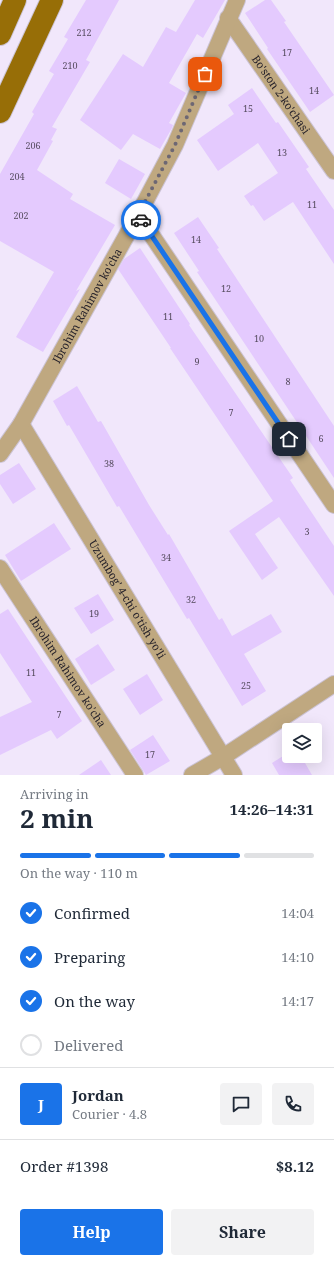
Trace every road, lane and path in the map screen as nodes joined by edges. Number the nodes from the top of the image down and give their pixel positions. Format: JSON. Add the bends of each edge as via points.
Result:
{"nodes":[{"id":1,"x":15,"y":0,"type":"edge"},
{"id":2,"x":52,"y":0,"type":"edge"},
{"id":3,"x":237,"y":0,"type":"edge"},
{"id":4,"x":228,"y":18,"type":"junction"},
{"id":5,"x":0,"y":34,"type":"edge"},
{"id":6,"x":0,"y":112,"type":"edge"},
{"id":7,"x":334,"y":171,"type":"edge"},
{"id":8,"x":138,"y":215,"type":"junction"},
{"id":9,"x":21,"y":424,"type":"junction"},
{"id":10,"x":0,"y":454,"type":"edge"},
{"id":11,"x":334,"y":505,"type":"edge"},
{"id":12,"x":0,"y":568,"type":"edge"},
{"id":13,"x":334,"y":684,"type":"edge"},
{"id":14,"x":223,"y":757,"type":"junction"},
{"id":15,"x":135,"y":775,"type":"edge"},
{"id":16,"x":192,"y":775,"type":"edge"},
{"id":17,"x":234,"y":775,"type":"edge"}],
"edges":[{"from":1,"to":5,"type":"main road"},
{"from":2,"to":6,"type":"main road"},
{"from":3,"to":4,"type":"street","name":"Ibrohim Rahimov ko'cha"},
{"from":4,"to":7,"type":"street","name":"Bo'ston 2-ko'chasi"},
{"from":4,"to":8,"type":"street","name":"Ibrohim Rahimov ko'cha","via":[[175,145]]},
{"from":8,"to":9,"type":"street","name":"Ibrohim Rahimov ko'cha"},
{"from":8,"to":11,"type":"street"},
{"from":9,"to":10,"type":"street","name":"Ibrohim Rahimov ko'cha"},
{"from":9,"to":14,"type":"street","name":"Uzumbog' 4-chi o'tish yo'li"},
{"from":12,"to":15,"type":"street","name":"Ibrohim Rahimov ko'cha"},
{"from":13,"to":14,"type":"street"},
{"from":14,"to":16,"type":"street"},
{"from":14,"to":17,"type":"street","name":"Uzumbog' 4-chi o'tish yo'li"}]}
